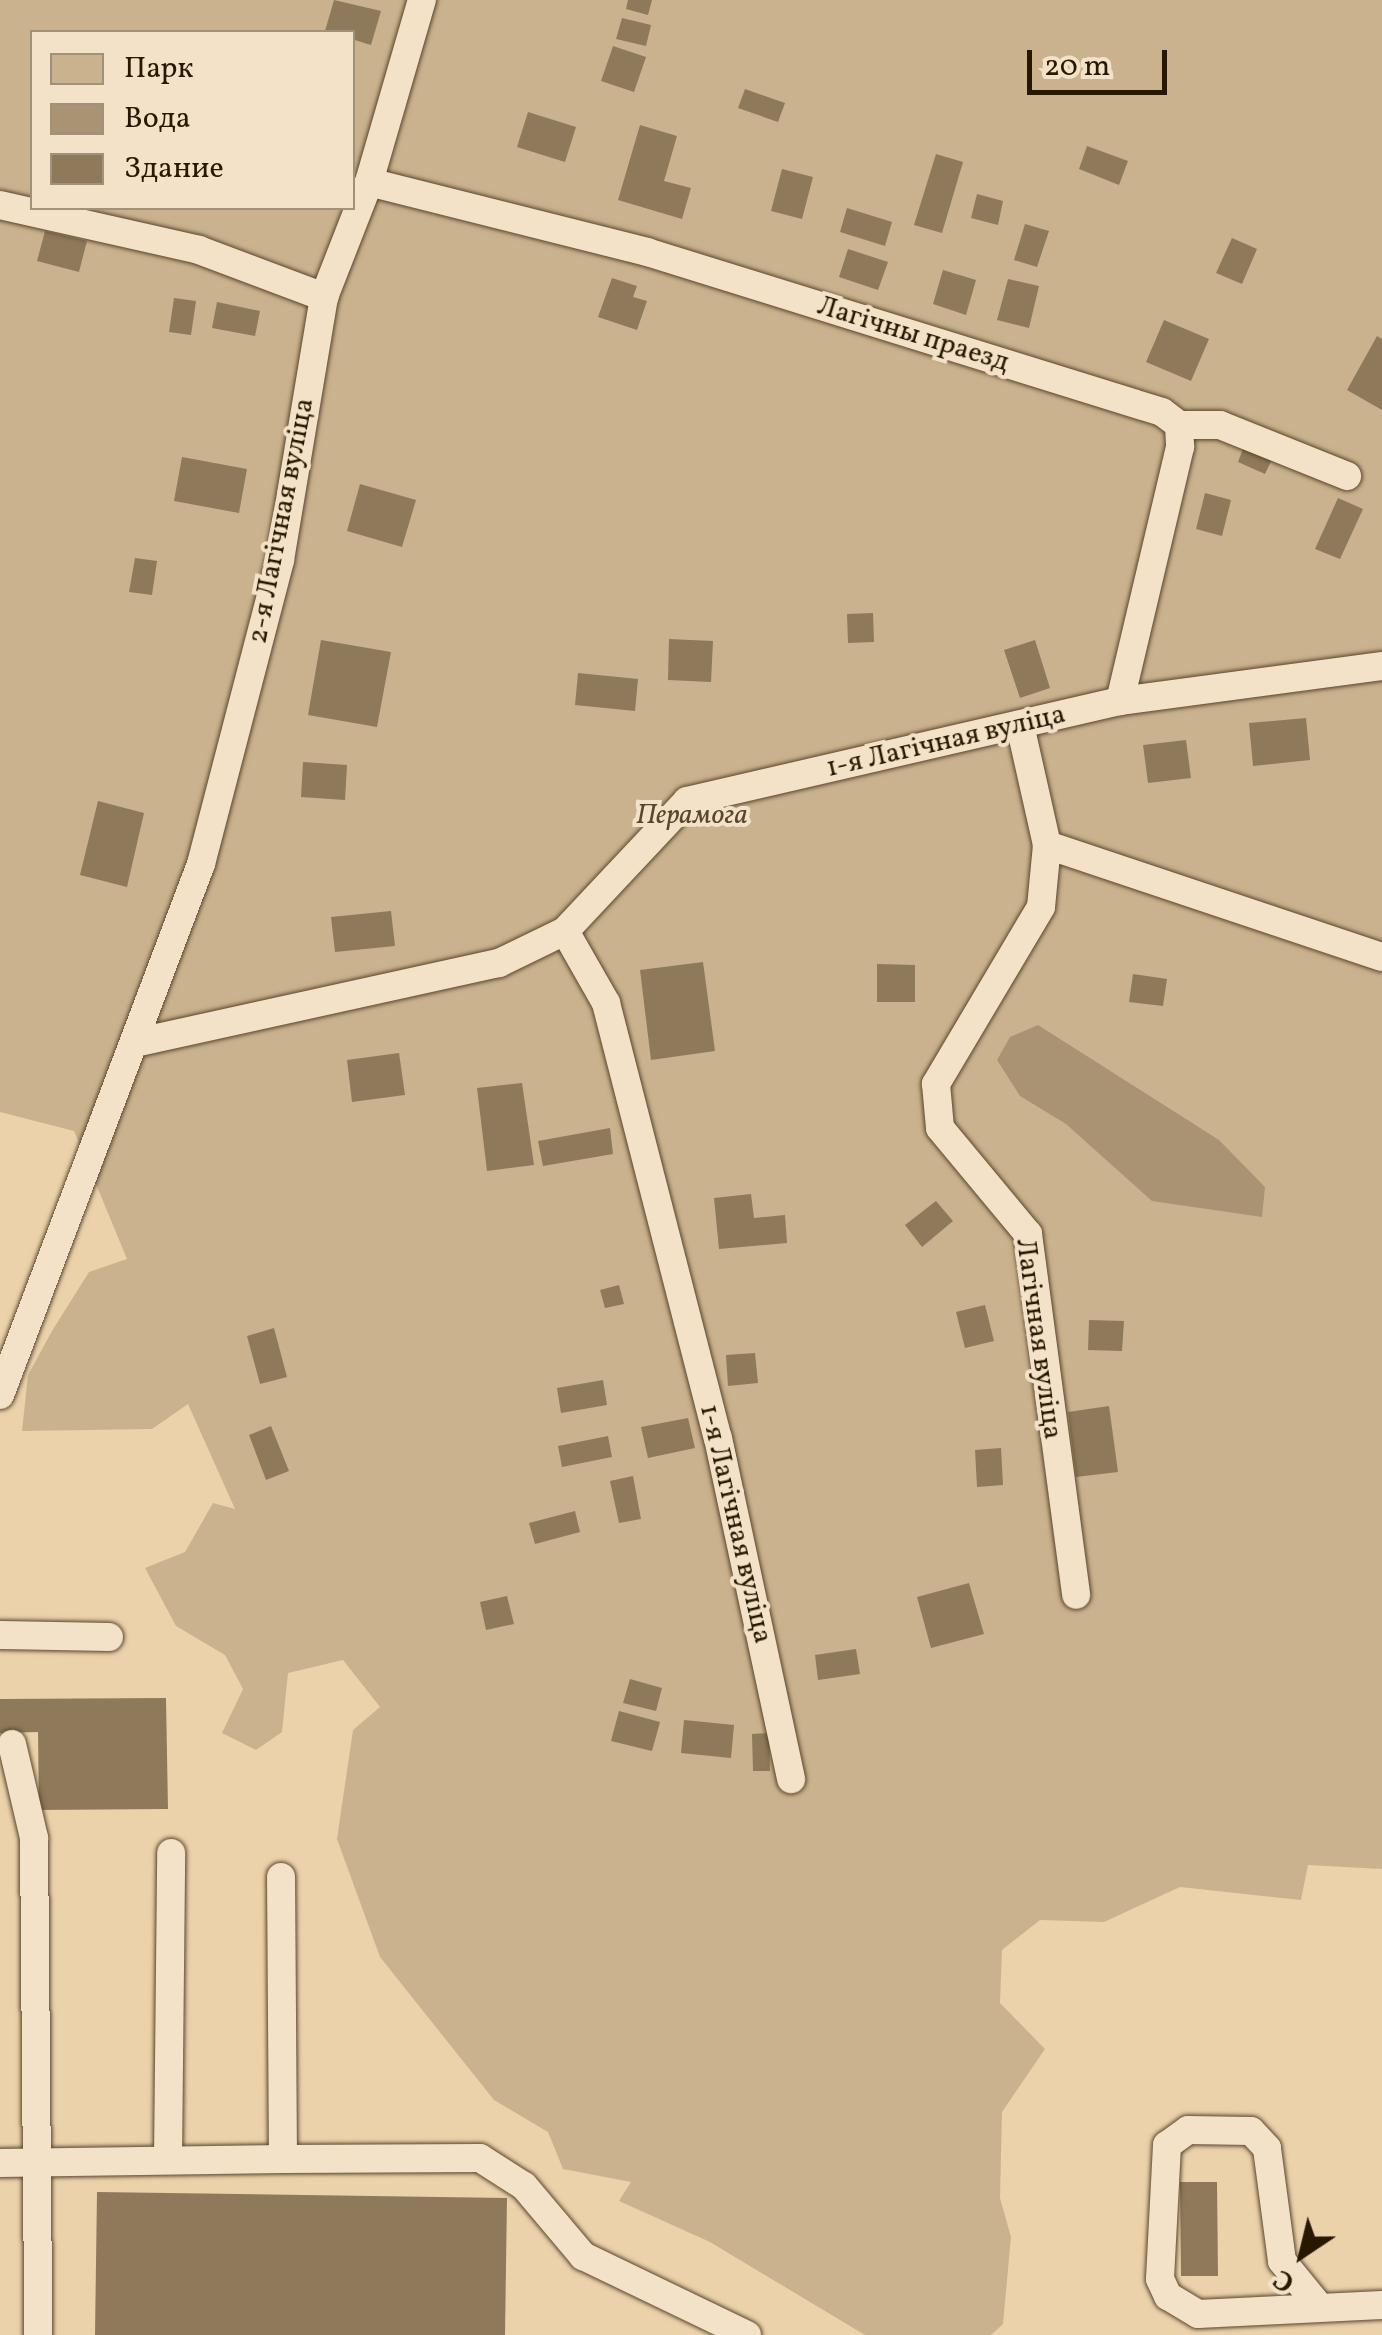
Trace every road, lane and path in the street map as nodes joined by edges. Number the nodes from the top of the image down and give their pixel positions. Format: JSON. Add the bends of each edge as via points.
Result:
{"nodes":[{"id":1,"x":422,"y":0,"type":"edge"},
{"id":2,"x":369,"y":182,"type":"junction"},
{"id":3,"x":0,"y":205,"type":"edge"},
{"id":4,"x":324,"y":297,"type":"junction"},
{"id":5,"x":1179,"y":424,"type":"junction"},
{"id":6,"x":1347,"y":476,"type":"dead end"},
{"id":7,"x":1382,"y":666,"type":"edge"},
{"id":8,"x":1120,"y":701,"type":"junction"},
{"id":9,"x":1020,"y":725,"type":"junction"},
{"id":10,"x":1047,"y":844,"type":"junction"},
{"id":11,"x":565,"y":930,"type":"junction"},
{"id":12,"x":1382,"y":958,"type":"edge"},
{"id":13,"x":139,"y":1042,"type":"junction"},
{"id":14,"x":0,"y":1395,"type":"edge"},
{"id":15,"x":1076,"y":1596,"type":"dead end"},
{"id":16,"x":0,"y":1635,"type":"edge"},
{"id":17,"x":109,"y":1637,"type":"dead end"},
{"id":18,"x":12,"y":1744,"type":"dead end"},
{"id":19,"x":790,"y":1779,"type":"dead end"},
{"id":20,"x":171,"y":1853,"type":"dead end"},
{"id":21,"x":281,"y":1877,"type":"dead end"},
{"id":22,"x":168,"y":2159,"type":"junction"},
{"id":23,"x":283,"y":2159,"type":"junction"},
{"id":24,"x":36,"y":2162,"type":"junction"},
{"id":25,"x":0,"y":2163,"type":"edge"},
{"id":26,"x":1318,"y":2305,"type":"junction"},
{"id":27,"x":1382,"y":2305,"type":"edge"},
{"id":28,"x":38,"y":2335,"type":"edge"},
{"id":29,"x":747,"y":2335,"type":"edge"}],
"edges":[{"from":1,"to":2,"type":"lane","name":"2-я Лагічная вуліца"},
{"from":2,"to":4,"type":"lane","name":"2-я Лагічная вуліца"},
{"from":2,"to":5,"type":"lane","name":"Лагічны праезд","via":[[647,252]]},
{"from":3,"to":4,"type":"lane","via":[[199,250]]},
{"from":4,"to":13,"type":"lane","name":"2-я Лагічная вуліца","via":[[280,560],[201,864]]},
{"from":5,"to":6,"type":"lane","name":"Лагічны праезд","via":[[1220,426]]},
{"from":5,"to":8,"type":"lane"},
{"from":7,"to":8,"type":"lane","name":"1-я Лагічная вуліца"},
{"from":8,"to":9,"type":"lane","name":"1-я Лагічная вуліца"},
{"from":9,"to":10,"type":"lane","name":"Лагічная вуліца"},
{"from":9,"to":11,"type":"lane","name":"1-я Лагічная вуліца","via":[[687,801]]},
{"from":10,"to":12,"type":"lane"},
{"from":10,"to":15,"type":"lane","name":"Лагічная вуліца","via":[[1041,906],[936,1084],[940,1128],[964,1167],[1004,1194],[1028,1234]]},
{"from":11,"to":13,"type":"lane","name":"1-я Лагічная вуліца","via":[[499,963]]},
{"from":11,"to":19,"type":"lane","name":"1-я Лагічная вуліца","via":[[606,1003],[718,1438]]},
{"from":13,"to":14,"type":"lane","name":"2-я Лагічная вуліца","via":[[54,1237]]},
{"from":16,"to":17,"type":"lane"},
{"from":18,"to":24,"type":"lane","via":[[34,1838]]},
{"from":20,"to":22,"type":"lane"},
{"from":21,"to":23,"type":"lane"},
{"from":22,"to":23,"type":"lane"},
{"from":22,"to":24,"type":"lane"},
{"from":23,"to":29,"type":"lane","via":[[480,2158],[524,2186],[583,2256]]},
{"from":24,"to":25,"type":"lane"},
{"from":24,"to":28,"type":"lane"},
{"from":26,"to":26,"type":"lane","via":[[1282,2261],[1259,2140],[1250,2131],[1188,2130],[1166,2145],[1160,2280],[1168,2296],[1198,2314]]},
{"from":26,"to":27,"type":"lane"}]}
